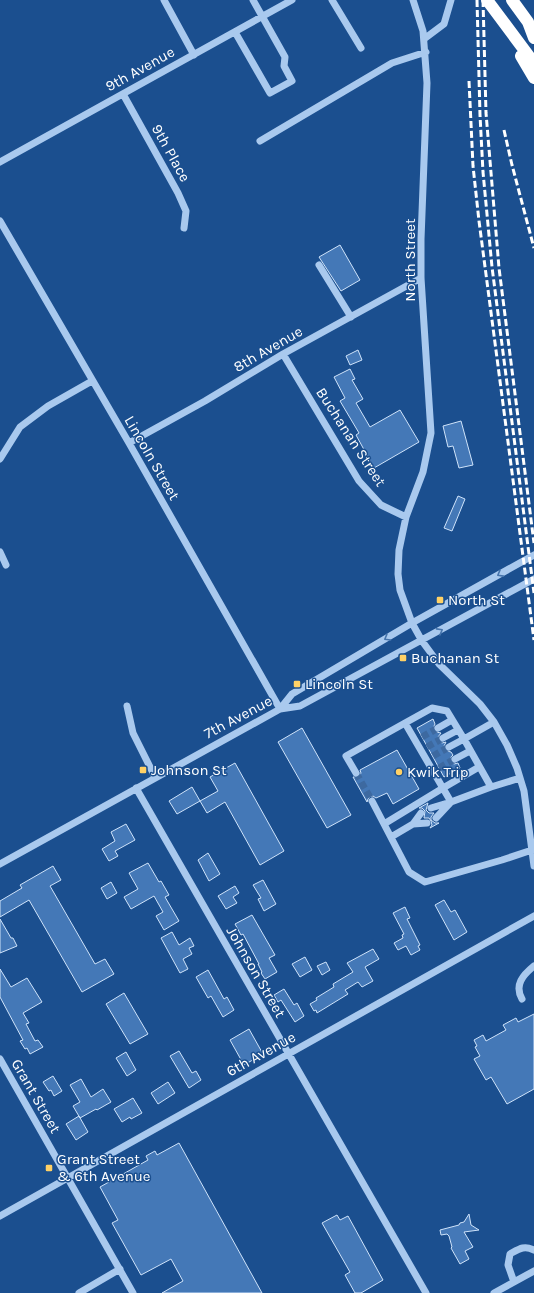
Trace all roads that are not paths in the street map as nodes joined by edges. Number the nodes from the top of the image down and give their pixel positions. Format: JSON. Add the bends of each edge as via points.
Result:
{"nodes":[{"id":1,"x":164,"y":0,"type":"edge"},
{"id":2,"x":253,"y":0,"type":"edge"},
{"id":3,"x":292,"y":0,"type":"edge"},
{"id":4,"x":332,"y":0,"type":"edge"},
{"id":5,"x":413,"y":0,"type":"edge"},
{"id":6,"x":452,"y":0,"type":"edge"},
{"id":7,"x":487,"y":0,"type":"edge"},
{"id":8,"x":512,"y":0,"type":"edge"},
{"id":9,"x":262,"y":17,"type":"junction"},
{"id":10,"x":531,"y":24,"type":"edge"},
{"id":11,"x":235,"y":32,"type":"junction"},
{"id":12,"x":534,"y":38,"type":"edge"},
{"id":13,"x":424,"y":39,"type":"junction"},
{"id":14,"x":360,"y":48,"type":"dead end"},
{"id":15,"x":426,"y":52,"type":"junction"},
{"id":16,"x":194,"y":54,"type":"junction"},
{"id":17,"x":532,"y":67,"type":"edge"},
{"id":18,"x":123,"y":94,"type":"junction"},
{"id":19,"x":260,"y":141,"type":"dead end"},
{"id":20,"x":0,"y":162,"type":"edge"},
{"id":21,"x":0,"y":221,"type":"edge"},
{"id":22,"x":184,"y":228,"type":"dead end"},
{"id":23,"x":319,"y":265,"type":"dead end"},
{"id":24,"x":421,"y":278,"type":"junction"},
{"id":25,"x":351,"y":316,"type":"junction"},
{"id":26,"x":283,"y":354,"type":"junction"},
{"id":27,"x":92,"y":381,"type":"junction"},
{"id":28,"x":129,"y":443,"type":"junction"},
{"id":29,"x":0,"y":457,"type":"edge"},
{"id":30,"x":406,"y":518,"type":"junction"},
{"id":31,"x":0,"y":552,"type":"edge"},
{"id":32,"x":534,"y":555,"type":"edge"},
{"id":33,"x":6,"y":566,"type":"dead end"},
{"id":34,"x":534,"y":578,"type":"edge"},
{"id":35,"x":412,"y":623,"type":"junction"},
{"id":36,"x":422,"y":641,"type":"junction"},
{"id":37,"x":127,"y":706,"type":"dead end"},
{"id":38,"x":280,"y":709,"type":"junction"},
{"id":39,"x":452,"y":720,"type":"junction"},
{"id":40,"x":494,"y":722,"type":"junction"},
{"id":41,"x":405,"y":723,"type":"junction"},
{"id":42,"x":438,"y":728,"type":"tunnel mouth"},
{"id":43,"x":458,"y":730,"type":"junction"},
{"id":44,"x":443,"y":738,"type":"tunnel mouth"},
{"id":45,"x":464,"y":739,"type":"junction"},
{"id":46,"x":448,"y":747,"type":"tunnel mouth"},
{"id":47,"x":470,"y":751,"type":"junction"},
{"id":48,"x":455,"y":759,"type":"tunnel mouth"},
{"id":49,"x":479,"y":767,"type":"junction"},
{"id":50,"x":356,"y":773,"type":"tunnel mouth"},
{"id":51,"x":155,"y":777,"type":"junction"},
{"id":52,"x":520,"y":778,"type":"junction"},
{"id":53,"x":491,"y":787,"type":"junction"},
{"id":54,"x":136,"y":788,"type":"junction"},
{"id":55,"x":442,"y":788,"type":"junction"},
{"id":56,"x":372,"y":801,"type":"tunnel mouth"},
{"id":57,"x":451,"y":802,"type":"junction"},
{"id":58,"x":431,"y":808,"type":"dead end"},
{"id":59,"x":421,"y":813,"type":"dead end"},
{"id":60,"x":436,"y":818,"type":"dead end"},
{"id":61,"x":427,"y":823,"type":"dead end"},
{"id":62,"x":384,"y":824,"type":"junction"},
{"id":63,"x":413,"y":824,"type":"junction"},
{"id":64,"x":391,"y":837,"type":"junction"},
{"id":65,"x":532,"y":850,"type":"junction"},
{"id":66,"x":0,"y":864,"type":"edge"},
{"id":67,"x":534,"y":866,"type":"edge"},
{"id":68,"x":534,"y":916,"type":"edge"},
{"id":69,"x":534,"y":966,"type":"edge"},
{"id":70,"x":522,"y":999,"type":"dead end"},
{"id":71,"x":288,"y":1054,"type":"junction"},
{"id":72,"x":0,"y":1059,"type":"edge"},
{"id":73,"x":67,"y":1177,"type":"junction"},
{"id":74,"x":0,"y":1216,"type":"edge"},
{"id":75,"x":534,"y":1250,"type":"edge"},
{"id":76,"x":120,"y":1269,"type":"junction"},
{"id":77,"x":534,"y":1271,"type":"edge"},
{"id":78,"x":514,"y":1282,"type":"junction"},
{"id":79,"x":79,"y":1293,"type":"edge"},
{"id":80,"x":133,"y":1293,"type":"edge"},
{"id":81,"x":426,"y":1293,"type":"edge"},
{"id":82,"x":494,"y":1293,"type":"edge"}],
"edges":[{"from":1,"to":16,"type":"street"},
{"from":2,"to":9,"type":"street"},
{"from":3,"to":9,"type":"street","name":"9th Avenue"},
{"from":4,"to":14,"type":"street"},
{"from":5,"to":13,"type":"street","name":"North Street"},
{"from":6,"to":13,"type":"street","via":[[444,24]]},
{"from":7,"to":17,"type":"highway"},
{"from":8,"to":10,"type":"highway"},
{"from":9,"to":11,"type":"street","name":"9th Avenue"},
{"from":9,"to":11,"type":"street","via":[[285,57],[284,66],[292,81],[270,93]]},
{"from":10,"to":12,"type":"highway"},
{"from":11,"to":16,"type":"street","name":"9th Avenue"},
{"from":13,"to":15,"type":"street","name":"North Street"},
{"from":15,"to":19,"type":"street","via":[[392,63]]},
{"from":15,"to":24,"type":"street","name":"North Street"},
{"from":16,"to":18,"type":"street","name":"9th Avenue"},
{"from":18,"to":20,"type":"street","name":"9th Avenue"},
{"from":18,"to":22,"type":"street","name":"9th Place","via":[[178,193],[186,211]]},
{"from":21,"to":27,"type":"street","name":"Lincoln Street"},
{"from":23,"to":25,"type":"street"},
{"from":24,"to":25,"type":"street","name":"8th Avenue"},
{"from":24,"to":30,"type":"street","name":"North Street","via":[[431,433],[423,472]]},
{"from":25,"to":26,"type":"street","name":"8th Avenue"},
{"from":26,"to":28,"type":"street","name":"8th Avenue","via":[[205,402]]},
{"from":26,"to":30,"type":"street","name":"Buchanan Street","via":[[359,481],[380,505]]},
{"from":27,"to":28,"type":"street","name":"Lincoln Street"},
{"from":27,"to":29,"type":"street","via":[[48,406],[20,427]]},
{"from":28,"to":38,"type":"street","name":"Lincoln Street"},
{"from":30,"to":35,"type":"street","via":[[398,574],[400,590]]},
{"from":31,"to":33,"type":"street"},
{"from":32,"to":35,"type":"street","one_way":true},
{"from":36,"to":34,"type":"street","name":"7th Avenue","one_way":true},
{"from":35,"to":36,"type":"street"},
{"from":35,"to":38,"type":"street","one_way":true,"via":[[292,694]]},
{"from":36,"to":38,"type":"street","name":"7th Avenue","via":[[300,706]]},
{"from":36,"to":40,"type":"street","via":[[439,664],[480,704]]},
{"from":37,"to":51,"type":"street","via":[[132,733]]},
{"from":38,"to":51,"type":"street","name":"7th Avenue"},
{"from":39,"to":41,"type":"street","via":[[447,711],[432,708]]},
{"from":39,"to":42,"type":"street"},
{"from":39,"to":43,"type":"street"},
{"from":40,"to":45,"type":"street"},
{"from":40,"to":52,"type":"street","via":[[507,745]]},
{"from":41,"to":50,"type":"street","via":[[346,756]]},
{"from":41,"to":55,"type":"street","via":[[424,748]]},
{"from":43,"to":44,"type":"street"},
{"from":43,"to":45,"type":"street"},
{"from":45,"to":46,"type":"street"},
{"from":45,"to":47,"type":"street"},
{"from":47,"to":48,"type":"street"},
{"from":47,"to":49,"type":"street"},
{"from":49,"to":53,"type":"street"},
{"from":49,"to":55,"type":"street"},
{"from":51,"to":54,"type":"street","name":"7th Avenue"},
{"from":52,"to":53,"type":"street"},
{"from":52,"to":65,"type":"street"},
{"from":53,"to":57,"type":"street"},
{"from":54,"to":66,"type":"street","name":"7th Avenue"},
{"from":54,"to":71,"type":"street","name":"Johnson Street"},
{"from":55,"to":57,"type":"street"},
{"from":55,"to":62,"type":"street"},
{"from":56,"to":62,"type":"street"},
{"from":57,"to":58,"type":"street"},
{"from":57,"to":60,"type":"street"},
{"from":59,"to":63,"type":"street"},
{"from":61,"to":63,"type":"street"},
{"from":62,"to":64,"type":"street"},
{"from":63,"to":64,"type":"street"},
{"from":64,"to":65,"type":"street","via":[[409,872],[425,882]]},
{"from":65,"to":67,"type":"street"},
{"from":68,"to":71,"type":"street","name":"6th Avenue"},
{"from":69,"to":70,"type":"street","via":[[520,981],[519,993]]},
{"from":71,"to":73,"type":"street","name":"6th Avenue"},
{"from":71,"to":81,"type":"street","name":"Johnson Street"},
{"from":72,"to":73,"type":"street","name":"Grant Street"},
{"from":73,"to":74,"type":"street","name":"6th Avenue"},
{"from":73,"to":76,"type":"street","name":"Grant Street"},
{"from":75,"to":78,"type":"street","via":[[528,1247],[519,1248],[510,1254],[508,1265]]},
{"from":76,"to":79,"type":"street"},
{"from":76,"to":80,"type":"street","name":"Grant Street"},
{"from":77,"to":78,"type":"street"},
{"from":78,"to":82,"type":"street"}]}
